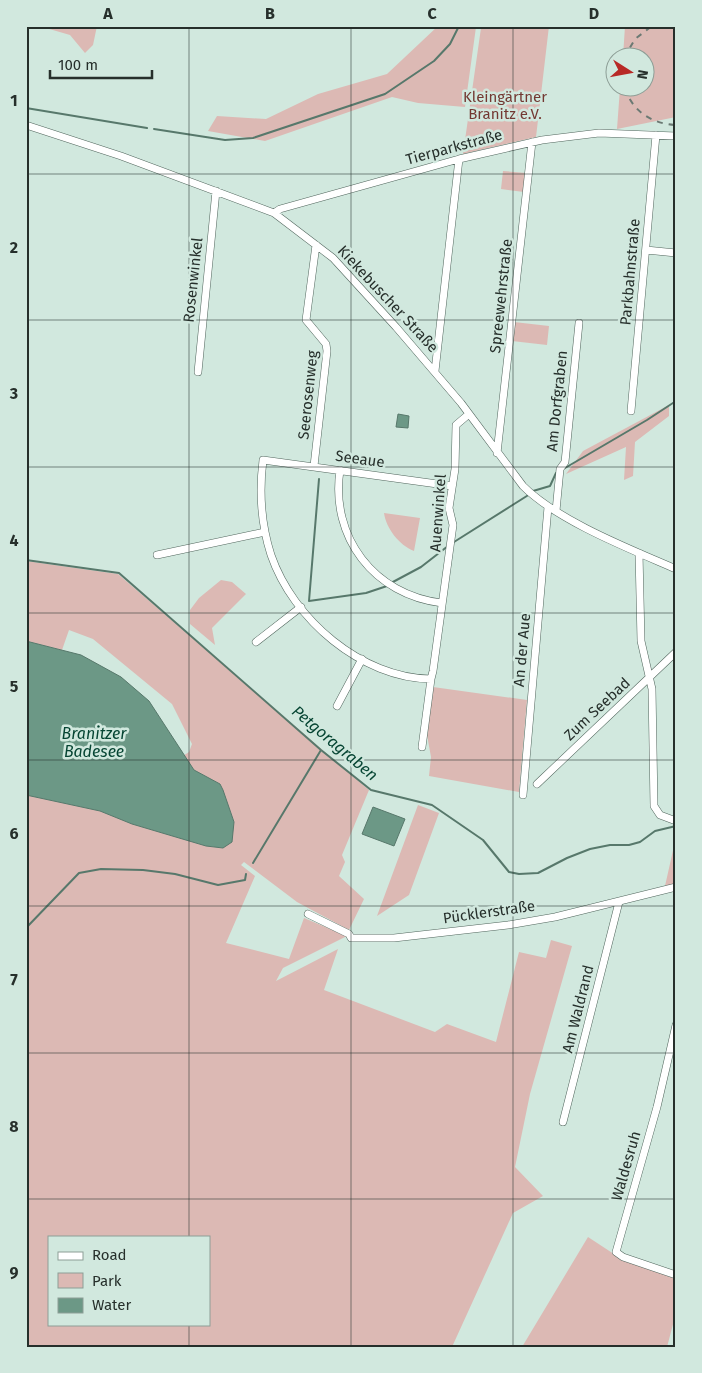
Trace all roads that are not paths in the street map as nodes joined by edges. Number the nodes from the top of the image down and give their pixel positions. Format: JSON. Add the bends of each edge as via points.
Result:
{"nodes":[{"id":1,"x":26,"y":124,"type":"edge"},
{"id":2,"x":656,"y":135,"type":"junction"},
{"id":3,"x":676,"y":136,"type":"edge"},
{"id":4,"x":532,"y":142,"type":"junction"},
{"id":5,"x":459,"y":159,"type":"junction"},
{"id":6,"x":216,"y":191,"type":"junction"},
{"id":7,"x":274,"y":213,"type":"junction"},
{"id":8,"x":316,"y":245,"type":"junction"},
{"id":9,"x":646,"y":250,"type":"junction"},
{"id":10,"x":676,"y":253,"type":"edge"},
{"id":11,"x":579,"y":323,"type":"dead end"},
{"id":12,"x":435,"y":371,"type":"junction"},
{"id":13,"x":198,"y":372,"type":"dead end"},
{"id":14,"x":631,"y":411,"type":"dead end"},
{"id":15,"x":469,"y":414,"type":"junction"},
{"id":16,"x":497,"y":453,"type":"junction"},
{"id":17,"x":314,"y":466,"type":"junction"},
{"id":18,"x":340,"y":470,"type":"junction"},
{"id":19,"x":452,"y":486,"type":"junction"},
{"id":20,"x":548,"y":507,"type":"junction"},
{"id":21,"x":556,"y":511,"type":"junction"},
{"id":22,"x":265,"y":532,"type":"junction"},
{"id":23,"x":639,"y":553,"type":"junction"},
{"id":24,"x":157,"y":555,"type":"dead end"},
{"id":25,"x":676,"y":569,"type":"edge"},
{"id":26,"x":442,"y":603,"type":"junction"},
{"id":27,"x":300,"y":607,"type":"junction"},
{"id":28,"x":256,"y":642,"type":"dead end"},
{"id":29,"x":676,"y":652,"type":"edge"},
{"id":30,"x":362,"y":659,"type":"junction"},
{"id":31,"x":650,"y":678,"type":"junction"},
{"id":32,"x":431,"y":679,"type":"junction"},
{"id":33,"x":337,"y":706,"type":"dead end"},
{"id":34,"x":422,"y":746,"type":"dead end"},
{"id":35,"x":536,"y":784,"type":"dead end"},
{"id":36,"x":523,"y":795,"type":"dead end"},
{"id":37,"x":675,"y":821,"type":"edge"},
{"id":38,"x":676,"y":887,"type":"edge"},
{"id":39,"x":619,"y":902,"type":"junction"},
{"id":40,"x":308,"y":914,"type":"dead end"},
{"id":41,"x":676,"y":1025,"type":"edge"},
{"id":42,"x":563,"y":1122,"type":"dead end"},
{"id":43,"x":676,"y":1275,"type":"edge"}],
"edges":[{"from":1,"to":6,"type":"street","name":"Kiekebuscher Straße"},
{"from":2,"to":3,"type":"street","name":"Tierparkstraße"},
{"from":2,"to":4,"type":"street","name":"Tierparkstraße","via":[[587,133]]},
{"from":2,"to":9,"type":"street","name":"Parkbahnstraße"},
{"from":4,"to":5,"type":"street","name":"Tierparkstraße"},
{"from":4,"to":16,"type":"street","name":"Spreewehrstraße"},
{"from":5,"to":7,"type":"street","name":"Tierparkstraße"},
{"from":5,"to":12,"type":"street"},
{"from":6,"to":7,"type":"street","name":"Kiekebuscher Straße"},
{"from":6,"to":13,"type":"street","name":"Rosenwinkel"},
{"from":7,"to":8,"type":"street","name":"Kiekebuscher Straße"},
{"from":8,"to":12,"type":"street","name":"Kiekebuscher Straße","via":[[332,258]]},
{"from":8,"to":17,"type":"street","name":"Seerosenweg","via":[[306,320],[326,344],[327,351]]},
{"from":9,"to":10,"type":"street"},
{"from":9,"to":14,"type":"street","name":"Parkbahnstraße"},
{"from":11,"to":21,"type":"street","name":"Am Dorfgraben","via":[[565,462],[560,469]]},
{"from":12,"to":15,"type":"street","name":"Kiekebuscher Straße"},
{"from":15,"to":16,"type":"street","name":"Kiekebuscher Straße"},
{"from":15,"to":19,"type":"street","name":"Auenwinkel","via":[[456,425]]},
{"from":16,"to":20,"type":"street","name":"Kiekebuscher Straße","via":[[523,486]]},
{"from":17,"to":18,"type":"street","name":"Seeaue"},
{"from":17,"to":22,"type":"street","name":"Seeaue","via":[[263,460],[261,497]]},
{"from":18,"to":19,"type":"street","name":"Seeaue"},
{"from":18,"to":26,"type":"street","via":[[338,498],[346,531],[360,559],[388,584],[407,594]]},
{"from":19,"to":26,"type":"street","name":"Auenwinkel","via":[[450,508],[453,524]]},
{"from":20,"to":21,"type":"street","name":"Kiekebuscher Straße"},
{"from":20,"to":36,"type":"street","name":"An der Aue"},
{"from":21,"to":23,"type":"street","name":"Kiekebuscher Straße"},
{"from":22,"to":24,"type":"street"},
{"from":22,"to":27,"type":"street","via":[[271,556]]},
{"from":23,"to":25,"type":"street","name":"Kiekebuscher Straße"},
{"from":23,"to":31,"type":"street","via":[[641,641]]},
{"from":26,"to":32,"type":"street","name":"Auenwinkel"},
{"from":27,"to":28,"type":"street"},
{"from":27,"to":30,"type":"street","via":[[331,639]]},
{"from":29,"to":31,"type":"street","name":"Zum Seebad"},
{"from":30,"to":32,"type":"street","via":[[408,677]]},
{"from":30,"to":33,"type":"street"},
{"from":31,"to":35,"type":"street","name":"Zum Seebad"},
{"from":31,"to":37,"type":"street","via":[[654,806],[660,815]]},
{"from":32,"to":34,"type":"street","name":"Auenwinkel"},
{"from":38,"to":39,"type":"street","name":"Pücklerstraße"},
{"from":39,"to":40,"type":"street","name":"Pücklerstraße","via":[[508,925],[394,938],[351,938],[349,934]]},
{"from":39,"to":42,"type":"street","name":"Am Waldrand"},
{"from":41,"to":43,"type":"street","name":"Waldesruh","via":[[616,1252]]}]}
